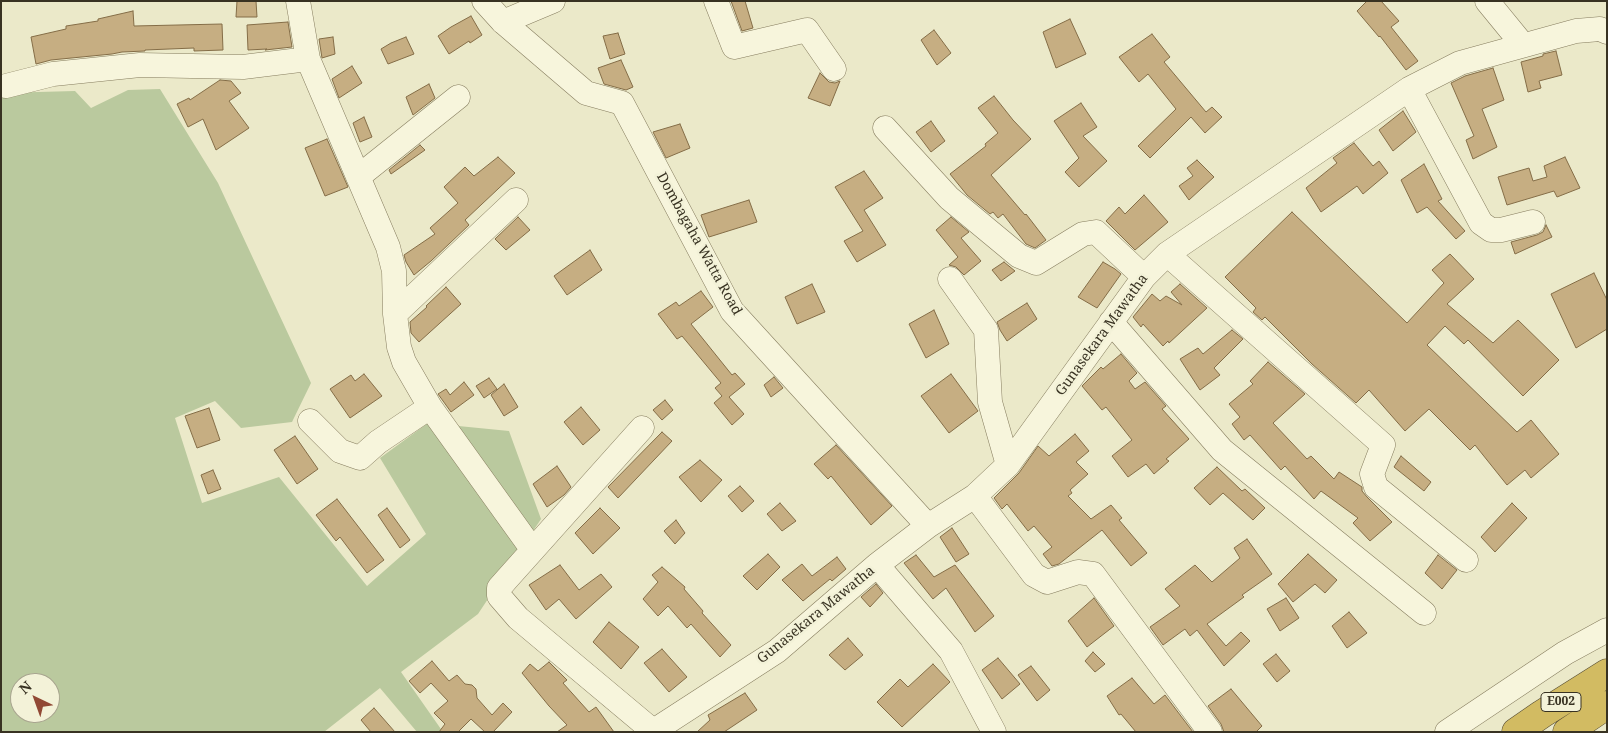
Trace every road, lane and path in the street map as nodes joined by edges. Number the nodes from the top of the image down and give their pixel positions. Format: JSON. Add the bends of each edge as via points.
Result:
{"nodes":[{"id":1,"x":298,"y":1,"type":"edge"},
{"id":2,"x":484,"y":1,"type":"edge"},
{"id":3,"x":553,"y":1,"type":"edge"},
{"id":4,"x":716,"y":1,"type":"edge"},
{"id":5,"x":1487,"y":1,"type":"edge"},
{"id":6,"x":503,"y":22,"type":"junction"},
{"id":7,"x":1607,"y":32,"type":"edge"},
{"id":8,"x":1523,"y":45,"type":"junction"},
{"id":9,"x":308,"y":60,"type":"junction"},
{"id":10,"x":834,"y":70,"type":"dead end"},
{"id":11,"x":6,"y":86,"type":"dead end"},
{"id":12,"x":1409,"y":89,"type":"junction"},
{"id":13,"x":458,"y":96,"type":"dead end"},
{"id":14,"x":885,"y":128,"type":"dead end"},
{"id":15,"x":358,"y":176,"type":"junction"},
{"id":16,"x":516,"y":200,"type":"dead end"},
{"id":17,"x":1533,"y":222,"type":"dead end"},
{"id":18,"x":1167,"y":254,"type":"junction"},
{"id":19,"x":1144,"y":277,"type":"junction"},
{"id":20,"x":950,"y":279,"type":"dead end"},
{"id":21,"x":395,"y":314,"type":"junction"},
{"id":22,"x":1111,"y":322,"type":"junction"},
{"id":23,"x":430,"y":407,"type":"junction"},
{"id":24,"x":310,"y":421,"type":"dead end"},
{"id":25,"x":642,"y":428,"type":"dead end"},
{"id":26,"x":1008,"y":465,"type":"junction"},
{"id":27,"x":975,"y":496,"type":"junction"},
{"id":28,"x":928,"y":526,"type":"junction"},
{"id":29,"x":532,"y":549,"type":"junction"},
{"id":30,"x":1466,"y":560,"type":"dead end"},
{"id":31,"x":878,"y":565,"type":"junction"},
{"id":32,"x":1424,"y":613,"type":"dead end"},
{"id":33,"x":1607,"y":630,"type":"edge"},
{"id":34,"x":1607,"y":673,"type":"edge"},
{"id":35,"x":1607,"y":705,"type":"edge"},
{"id":36,"x":653,"y":731,"type":"edge"},
{"id":37,"x":994,"y":732,"type":"edge"},
{"id":38,"x":1210,"y":732,"type":"edge"},
{"id":39,"x":1447,"y":732,"type":"edge"},
{"id":40,"x":1516,"y":732,"type":"edge"},
{"id":41,"x":1566,"y":732,"type":"edge"}],
"edges":[{"from":1,"to":9,"type":"street"},
{"from":2,"to":6,"type":"street","name":"Dombagaha Watta Road"},
{"from":3,"to":6,"type":"street"},
{"from":4,"to":10,"type":"street","via":[[734,48],[807,30]]},
{"from":5,"to":8,"type":"street"},
{"from":6,"to":28,"type":"street","name":"Dombagaha Watta Road","via":[[586,93],[622,103],[732,311]]},
{"from":7,"to":8,"type":"street","name":"Gunasekara Mawatha","via":[[1600,28],[1576,30]]},
{"from":8,"to":12,"type":"street","name":"Gunasekara Mawatha","via":[[1460,63]]},
{"from":9,"to":11,"type":"street","via":[[243,67],[140,65],[53,74]]},
{"from":9,"to":15,"type":"street"},
{"from":12,"to":17,"type":"street","via":[[1482,223],[1491,230],[1501,230]]},
{"from":12,"to":18,"type":"street","name":"Gunasekara Mawatha"},
{"from":13,"to":15,"type":"street"},
{"from":14,"to":19,"type":"street","via":[[949,198],[1019,256],[1036,263],[1083,234],[1096,232]]},
{"from":15,"to":21,"type":"street","via":[[388,247],[394,270]]},
{"from":16,"to":21,"type":"street"},
{"from":18,"to":19,"type":"street","name":"Gunasekara Mawatha"},
{"from":18,"to":30,"type":"street","via":[[1383,445],[1372,474],[1376,486]]},
{"from":19,"to":22,"type":"street","name":"Gunasekara Mawatha"},
{"from":20,"to":26,"type":"street","via":[[986,330],[990,402]]},
{"from":21,"to":23,"type":"street","via":[[404,362]]},
{"from":22,"to":26,"type":"street","name":"Gunasekara Mawatha"},
{"from":22,"to":32,"type":"street","via":[[1222,450]]},
{"from":23,"to":24,"type":"street","via":[[360,458],[340,451]]},
{"from":23,"to":29,"type":"street"},
{"from":25,"to":29,"type":"street"},
{"from":26,"to":27,"type":"street","name":"Gunasekara Mawatha"},
{"from":27,"to":28,"type":"street","name":"Gunasekara Mawatha"},
{"from":27,"to":38,"type":"street","via":[[1034,575],[1047,582],[1078,572],[1093,574]]},
{"from":28,"to":31,"type":"street","name":"Gunasekara Mawatha"},
{"from":29,"to":36,"type":"street","via":[[499,588],[499,596],[518,618]]},
{"from":31,"to":36,"type":"street","name":"Gunasekara Mawatha","via":[[778,650]]},
{"from":31,"to":37,"type":"street","via":[[950,651]]},
{"from":33,"to":39,"type":"street","via":[[1565,653]]},
{"from":34,"to":40,"type":"highway","number":"E002"},
{"from":35,"to":41,"type":"highway","number":"E002"}]}
